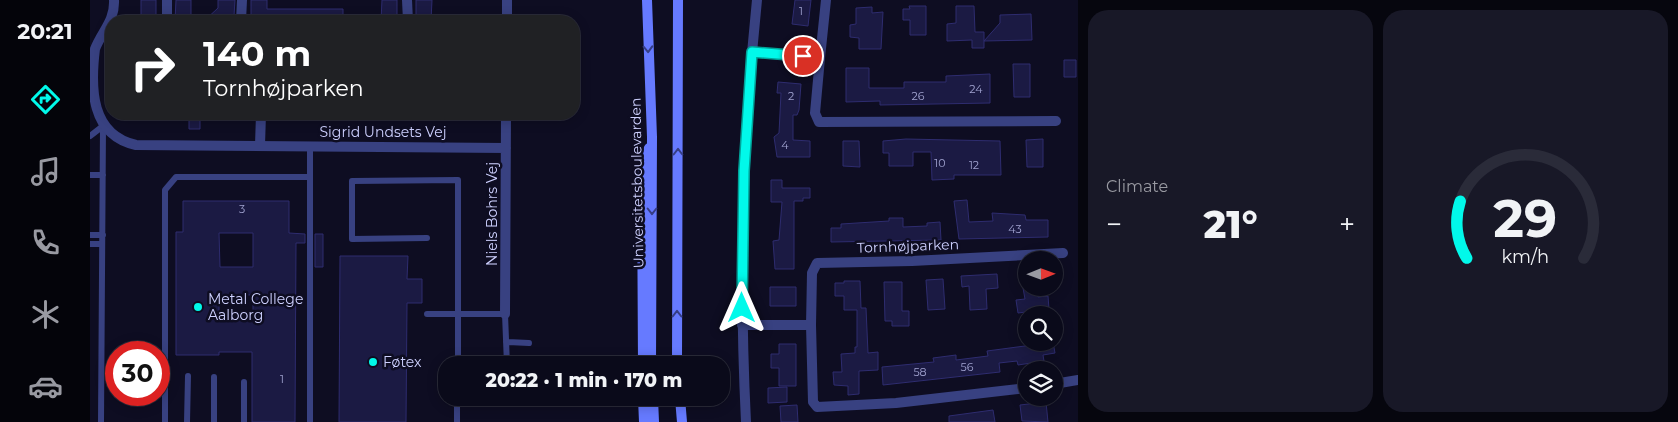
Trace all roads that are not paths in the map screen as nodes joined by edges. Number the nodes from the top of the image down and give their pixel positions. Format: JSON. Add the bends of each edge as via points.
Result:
{"nodes":[{"id":1,"x":114,"y":0,"type":"edge"},
{"id":2,"x":167,"y":0,"type":"edge"},
{"id":3,"x":242,"y":0,"type":"edge"},
{"id":4,"x":407,"y":0,"type":"edge"},
{"id":5,"x":507,"y":0,"type":"edge"},
{"id":6,"x":647,"y":0,"type":"edge"},
{"id":7,"x":678,"y":0,"type":"edge"},
{"id":8,"x":757,"y":0,"type":"edge"},
{"id":9,"x":826,"y":0,"type":"edge"},
{"id":10,"x":112,"y":15,"type":"edge"},
{"id":11,"x":166,"y":15,"type":"edge"},
{"id":12,"x":241,"y":15,"type":"edge"},
{"id":13,"x":408,"y":15,"type":"edge"},
{"id":14,"x":507,"y":15,"type":"edge"},
{"id":15,"x":105,"y":32,"type":"edge"},
{"id":16,"x":752,"y":52,"type":"junction"},
{"id":17,"x":820,"y":58,"type":"junction"},
{"id":18,"x":90,"y":100,"type":"edge"},
{"id":19,"x":261,"y":120,"type":"edge"},
{"id":20,"x":506,"y":120,"type":"edge"},
{"id":21,"x":1056,"y":121,"type":"dead end"},
{"id":22,"x":103,"y":126,"type":"junction"},
{"id":23,"x":90,"y":136,"type":"edge"},
{"id":24,"x":652,"y":137,"type":"junction"},
{"id":25,"x":260,"y":145,"type":"junction"},
{"id":26,"x":310,"y":146,"type":"junction"},
{"id":27,"x":506,"y":148,"type":"junction"},
{"id":28,"x":90,"y":175,"type":"edge"},
{"id":29,"x":103,"y":175,"type":"junction"},
{"id":30,"x":310,"y":177,"type":"junction"},
{"id":31,"x":90,"y":235,"type":"edge"},
{"id":32,"x":102,"y":235,"type":"junction"},
{"id":33,"x":426,"y":238,"type":"dead end"},
{"id":34,"x":90,"y":244,"type":"edge"},
{"id":35,"x":102,"y":244,"type":"junction"},
{"id":36,"x":1018,"y":255,"type":"edge"},
{"id":37,"x":459,"y":313,"type":"junction"},
{"id":38,"x":427,"y":314,"type":"dead end"},
{"id":39,"x":505,"y":314,"type":"junction"},
{"id":40,"x":742,"y":325,"type":"junction"},
{"id":41,"x":811,"y":325,"type":"junction"},
{"id":42,"x":506,"y":342,"type":"junction"},
{"id":43,"x":529,"y":343,"type":"dead end"},
{"id":44,"x":458,"y":356,"type":"edge"},
{"id":45,"x":507,"y":356,"type":"edge"},
{"id":46,"x":642,"y":356,"type":"edge"},
{"id":47,"x":652,"y":356,"type":"edge"},
{"id":48,"x":677,"y":356,"type":"edge"},
{"id":49,"x":188,"y":376,"type":"dead end"},
{"id":50,"x":214,"y":377,"type":"dead end"},
{"id":51,"x":1078,"y":380,"type":"edge"},
{"id":52,"x":244,"y":382,"type":"dead end"},
{"id":53,"x":1063,"y":382,"type":"edge"},
{"id":54,"x":1018,"y":389,"type":"edge"},
{"id":55,"x":458,"y":406,"type":"edge"},
{"id":56,"x":643,"y":406,"type":"edge"},
{"id":57,"x":653,"y":406,"type":"edge"},
{"id":58,"x":681,"y":406,"type":"edge"},
{"id":59,"x":101,"y":422,"type":"edge"},
{"id":60,"x":165,"y":422,"type":"edge"},
{"id":61,"x":188,"y":422,"type":"edge"},
{"id":62,"x":214,"y":422,"type":"edge"},
{"id":63,"x":244,"y":422,"type":"edge"},
{"id":64,"x":310,"y":422,"type":"edge"},
{"id":65,"x":457,"y":422,"type":"edge"},
{"id":66,"x":644,"y":422,"type":"edge"},
{"id":67,"x":654,"y":422,"type":"edge"},
{"id":68,"x":682,"y":422,"type":"edge"},
{"id":69,"x":746,"y":422,"type":"edge"}],
"edges":[{"from":1,"to":10,"type":"street","name":"Sigrid Undsets Vej"},
{"from":2,"to":11,"type":"street"},
{"from":3,"to":12,"type":"street"},
{"from":4,"to":13,"type":"street"},
{"from":5,"to":14,"type":"street"},
{"from":6,"to":24,"type":"main road","name":"Universitetsboulevarden","one_way":true},
{"from":48,"to":7,"type":"main road","one_way":true},
{"from":8,"to":16,"type":"street"},
{"from":9,"to":17,"type":"street"},
{"from":15,"to":18,"type":"street","name":"Sigrid Undsets Vej","via":[[91,63]]},
{"from":16,"to":17,"type":"street"},
{"from":16,"to":40,"type":"street","via":[[743,188]]},
{"from":17,"to":21,"type":"street","via":[[815,113],[820,122]]},
{"from":18,"to":22,"type":"street","name":"Sigrid Undsets Vej"},
{"from":19,"to":25,"type":"street"},
{"from":20,"to":27,"type":"street","name":"Niels Bohrs Vej"},
{"from":22,"to":23,"type":"lane"},
{"from":22,"to":25,"type":"street","name":"Sigrid Undsets Vej","via":[[117,139],[136,144]]},
{"from":22,"to":29,"type":"lane"},
{"from":24,"to":46,"type":"main road","via":[[642,167]]},
{"from":24,"to":47,"type":"main road","name":"Universitetsboulevarden","one_way":true},
{"from":25,"to":26,"type":"street","name":"Sigrid Undsets Vej"},
{"from":26,"to":27,"type":"street","name":"Sigrid Undsets Vej"},
{"from":26,"to":30,"type":"lane"},
{"from":27,"to":39,"type":"street","name":"Niels Bohrs Vej"},
{"from":28,"to":29,"type":"lane"},
{"from":29,"to":32,"type":"lane"},
{"from":30,"to":60,"type":"lane","via":[[176,177],[165,190]]},
{"from":30,"to":64,"type":"lane"},
{"from":31,"to":32,"type":"lane"},
{"from":32,"to":35,"type":"lane"},
{"from":33,"to":37,"type":"lane","via":[[352,239],[352,181],[458,180]]},
{"from":34,"to":35,"type":"lane"},
{"from":35,"to":59,"type":"lane"},
{"from":36,"to":41,"type":"street","name":"Tornhøjparken","via":[[817,263],[812,273]]},
{"from":37,"to":38,"type":"lane"},
{"from":37,"to":39,"type":"lane"},
{"from":37,"to":44,"type":"lane"},
{"from":39,"to":42,"type":"lane"},
{"from":40,"to":41,"type":"street"},
{"from":40,"to":69,"type":"street"},
{"from":41,"to":54,"type":"street","name":"Tornhøjparken","via":[[813,402],[818,407],[896,403]]},
{"from":42,"to":43,"type":"lane"},
{"from":42,"to":45,"type":"lane"},
{"from":49,"to":61,"type":"lane"},
{"from":50,"to":62,"type":"lane"},
{"from":51,"to":53,"type":"street"},
{"from":52,"to":63,"type":"lane"},
{"from":55,"to":65,"type":"lane"},
{"from":56,"to":66,"type":"main road"},
{"from":57,"to":67,"type":"main road"},
{"from":58,"to":68,"type":"main road"}]}
